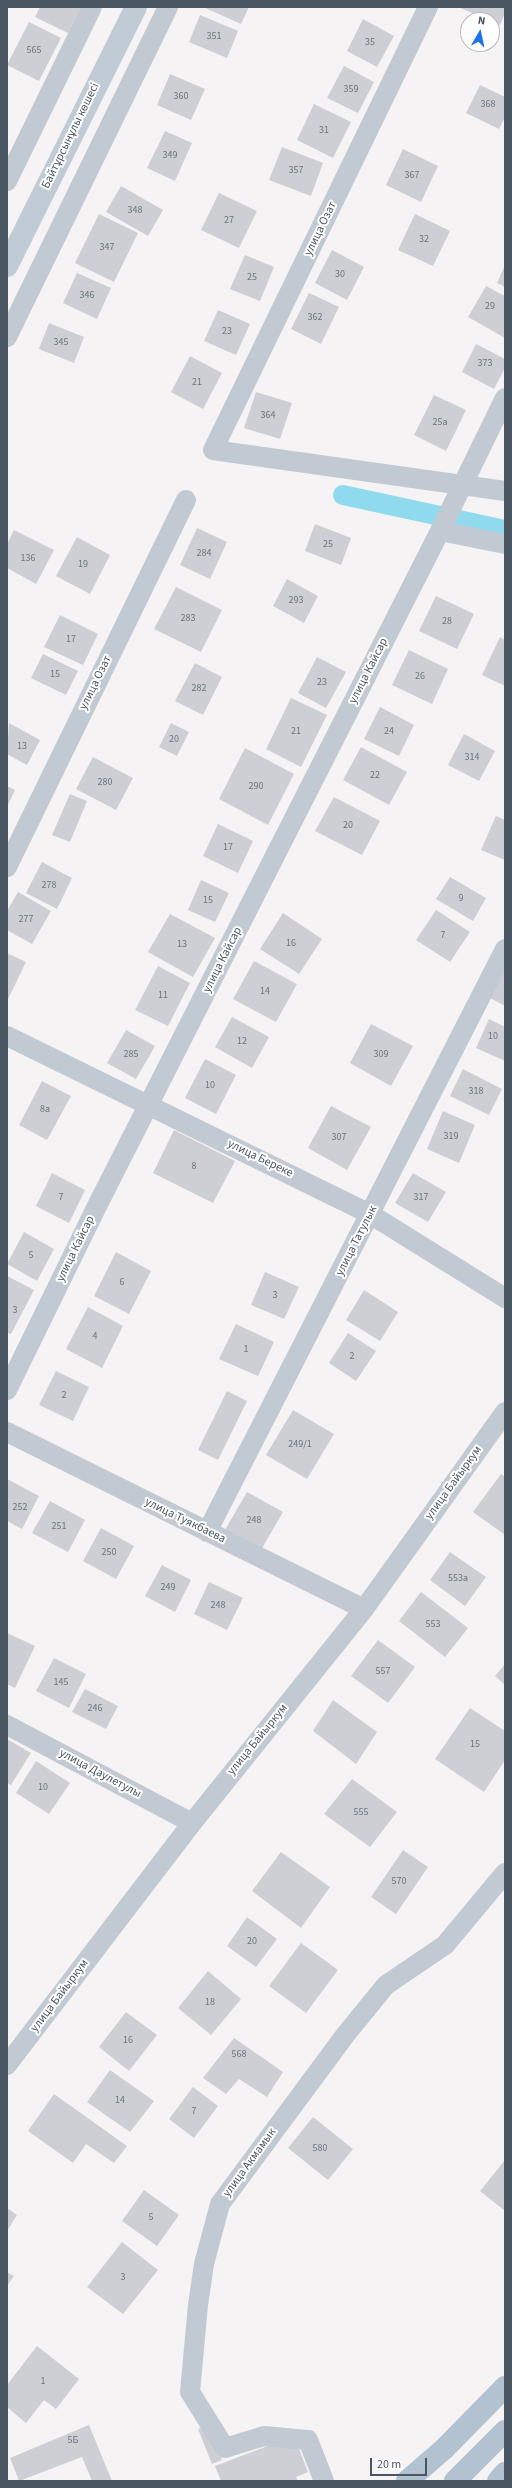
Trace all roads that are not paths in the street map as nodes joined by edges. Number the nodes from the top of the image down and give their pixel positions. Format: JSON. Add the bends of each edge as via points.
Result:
{"nodes":[{"id":1,"x":92,"y":7,"type":"edge"},
{"id":2,"x":136,"y":7,"type":"edge"},
{"id":3,"x":168,"y":7,"type":"edge"},
{"id":4,"x":428,"y":7,"type":"edge"},
{"id":5,"x":7,"y":181,"type":"edge"},
{"id":6,"x":7,"y":266,"type":"edge"},
{"id":7,"x":7,"y":337,"type":"edge"},
{"id":8,"x":505,"y":398,"type":"edge"},
{"id":9,"x":459,"y":490,"type":"junction"},
{"id":10,"x":505,"y":491,"type":"edge"},
{"id":11,"x":186,"y":500,"type":"dead end"},
{"id":12,"x":440,"y":531,"type":"junction"},
{"id":13,"x":505,"y":544,"type":"edge"},
{"id":14,"x":7,"y":867,"type":"edge"},
{"id":15,"x":505,"y":949,"type":"edge"},
{"id":16,"x":7,"y":1036,"type":"edge"},
{"id":17,"x":150,"y":1105,"type":"junction"},
{"id":18,"x":370,"y":1214,"type":"junction"},
{"id":19,"x":505,"y":1298,"type":"edge"},
{"id":20,"x":7,"y":1390,"type":"edge"},
{"id":21,"x":505,"y":1412,"type":"edge"},
{"id":22,"x":7,"y":1432,"type":"edge"},
{"id":23,"x":206,"y":1532,"type":"junction"},
{"id":24,"x":364,"y":1609,"type":"junction"},
{"id":25,"x":7,"y":1724,"type":"edge"},
{"id":26,"x":192,"y":1823,"type":"junction"},
{"id":27,"x":505,"y":1873,"type":"edge"},
{"id":28,"x":7,"y":2065,"type":"edge"},
{"id":29,"x":505,"y":2388,"type":"edge"},
{"id":30,"x":505,"y":2431,"type":"edge"},
{"id":31,"x":505,"y":2473,"type":"edge"},
{"id":32,"x":324,"y":2481,"type":"edge"},
{"id":33,"x":407,"y":2481,"type":"edge"},
{"id":34,"x":455,"y":2481,"type":"edge"},
{"id":35,"x":498,"y":2481,"type":"edge"}],
"edges":[{"from":1,"to":5,"type":"street"},
{"from":2,"to":6,"type":"main road","name":"Байтұрсынұлы көшесі"},
{"from":3,"to":7,"type":"street"},
{"from":4,"to":9,"type":"street","name":"улица Озат","via":[[213,450]]},
{"from":8,"to":9,"type":"street"},
{"from":9,"to":10,"type":"street"},
{"from":9,"to":12,"type":"street","name":"улица Кайсар"},
{"from":11,"to":14,"type":"street","name":"улица Озат"},
{"from":12,"to":13,"type":"street"},
{"from":12,"to":17,"type":"street","name":"улица Кайсар"},
{"from":15,"to":18,"type":"street","name":"улица Татулык"},
{"from":16,"to":17,"type":"street","name":"улица Береке"},
{"from":17,"to":18,"type":"street","name":"улица Береке"},
{"from":17,"to":20,"type":"street","name":"улица Кайсар","via":[[97,1206]]},
{"from":18,"to":19,"type":"street","name":"улица Береке"},
{"from":18,"to":23,"type":"street","name":"улица Татулык"},
{"from":21,"to":24,"type":"street","name":"улица Байыркум"},
{"from":22,"to":23,"type":"street","name":"улица Туякбаева"},
{"from":23,"to":24,"type":"street","name":"улица Туякбаева"},
{"from":24,"to":26,"type":"street","name":"улица Байыркум"},
{"from":25,"to":26,"type":"street","name":"улица Даулетулы"},
{"from":26,"to":28,"type":"street","name":"улица Байыркум"},
{"from":27,"to":32,"type":"street","name":"улица Акмамык","via":[[445,1945],[386,1985],[346,2034],[220,2204],[203,2271],[190,2392],[225,2448],[264,2436],[308,2440]]},
{"from":29,"to":33,"type":"main road","via":[[444,2449]]},
{"from":30,"to":34,"type":"main road"},
{"from":31,"to":35,"type":"main road"}]}
